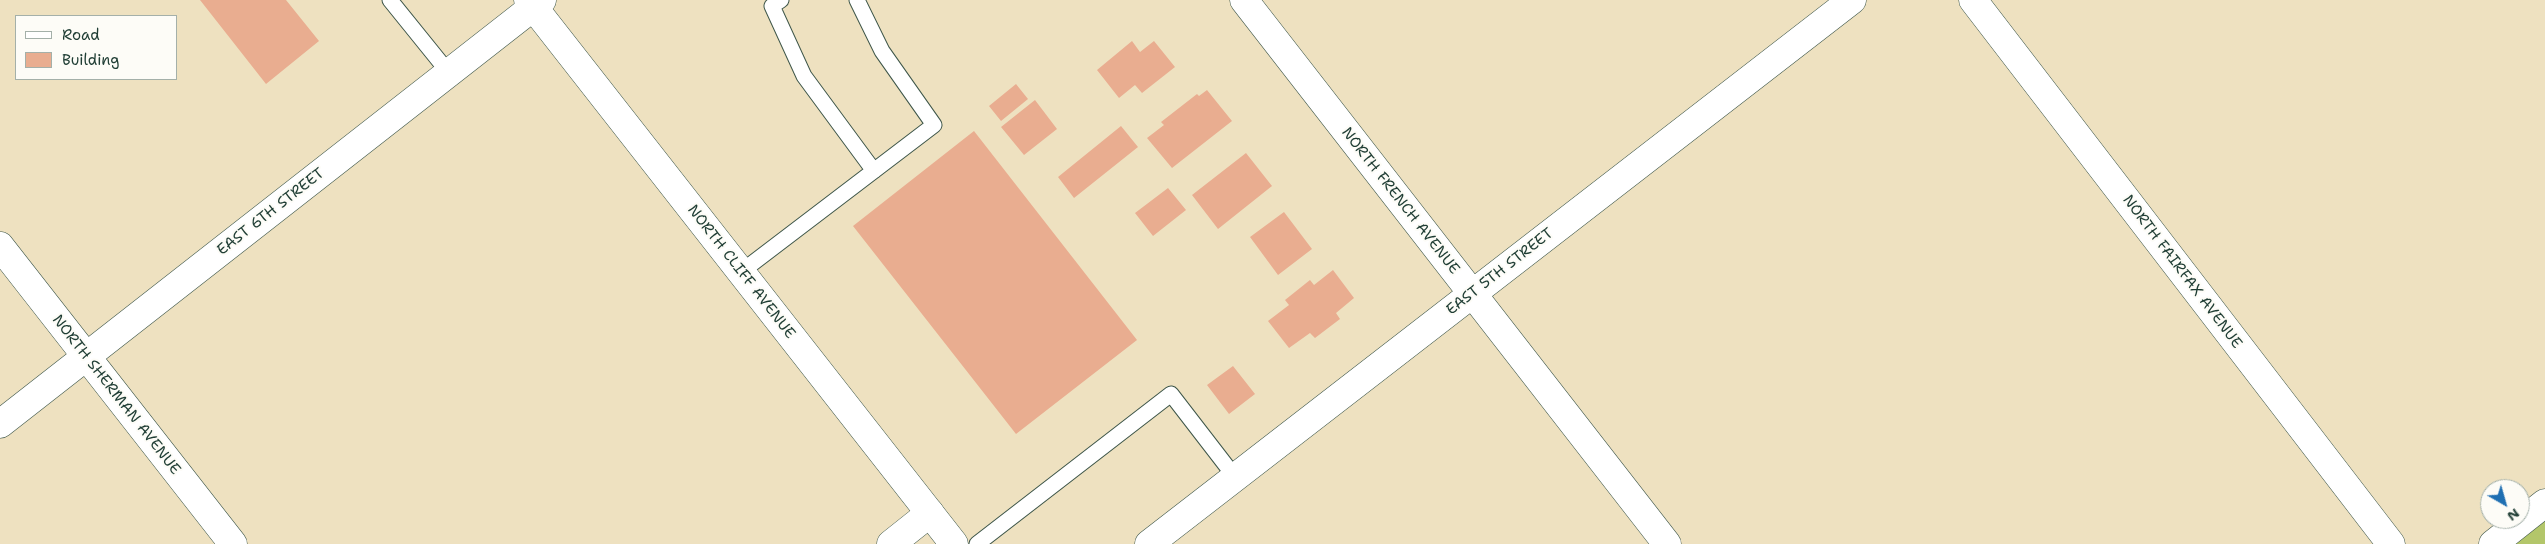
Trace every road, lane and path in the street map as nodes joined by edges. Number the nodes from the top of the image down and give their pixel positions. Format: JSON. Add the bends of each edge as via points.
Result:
{"nodes":[{"id":1,"x":390,"y":0,"type":"edge"},
{"id":2,"x":780,"y":0,"type":"edge"},
{"id":3,"x":857,"y":0,"type":"edge"},
{"id":4,"x":1244,"y":0,"type":"edge"},
{"id":5,"x":1852,"y":0,"type":"edge"},
{"id":6,"x":1973,"y":0,"type":"edge"},
{"id":7,"x":534,"y":2,"type":"edge"},
{"id":8,"x":449,"y":73,"type":"junction"},
{"id":9,"x":874,"y":171,"type":"junction"},
{"id":10,"x":0,"y":246,"type":"edge"},
{"id":11,"x":742,"y":272,"type":"junction"},
{"id":12,"x":1471,"y":294,"type":"junction"},
{"id":13,"x":86,"y":357,"type":"junction"},
{"id":14,"x":0,"y":424,"type":"edge"},
{"id":15,"x":1235,"y":477,"type":"junction"},
{"id":16,"x":2545,"y":503,"type":"edge"},
{"id":17,"x":930,"y":513,"type":"junction"},
{"id":18,"x":234,"y":544,"type":"edge"},
{"id":19,"x":891,"y":544,"type":"edge"},
{"id":20,"x":954,"y":544,"type":"edge"},
{"id":21,"x":977,"y":544,"type":"edge"},
{"id":22,"x":1149,"y":544,"type":"edge"},
{"id":23,"x":1667,"y":544,"type":"edge"},
{"id":24,"x":2390,"y":544,"type":"edge"},
{"id":25,"x":2493,"y":544,"type":"edge"}],
"edges":[{"from":1,"to":8,"type":"lane"},
{"from":2,"to":9,"type":"lane","via":[[772,6],[804,76]]},
{"from":3,"to":9,"type":"lane","via":[[882,51],[934,125]]},
{"from":4,"to":12,"type":"street","name":"NORTH FRENCH AVENUE"},
{"from":5,"to":12,"type":"street","name":"EAST 5TH STREET"},
{"from":6,"to":24,"type":"street","name":"NORTH FAIRFAX AVENUE"},
{"from":7,"to":8,"type":"street","name":"EAST 6TH STREET"},
{"from":7,"to":11,"type":"street","name":"NORTH CLIFF AVENUE"},
{"from":8,"to":13,"type":"street","name":"EAST 6TH STREET"},
{"from":9,"to":11,"type":"lane"},
{"from":10,"to":13,"type":"street","name":"NORTH SHERMAN AVENUE"},
{"from":11,"to":17,"type":"street","name":"NORTH CLIFF AVENUE"},
{"from":12,"to":15,"type":"street","name":"EAST 5TH STREET"},
{"from":12,"to":23,"type":"street","name":"NORTH FRENCH AVENUE"},
{"from":13,"to":14,"type":"street","name":"EAST 6TH STREET"},
{"from":13,"to":18,"type":"street","name":"NORTH SHERMAN AVENUE"},
{"from":15,"to":21,"type":"lane","via":[[1171,394]]},
{"from":15,"to":22,"type":"street","name":"EAST 5TH STREET"},
{"from":16,"to":25,"type":"street"},
{"from":17,"to":19,"type":"street"},
{"from":17,"to":20,"type":"street","name":"NORTH CLIFF AVENUE"}]}
